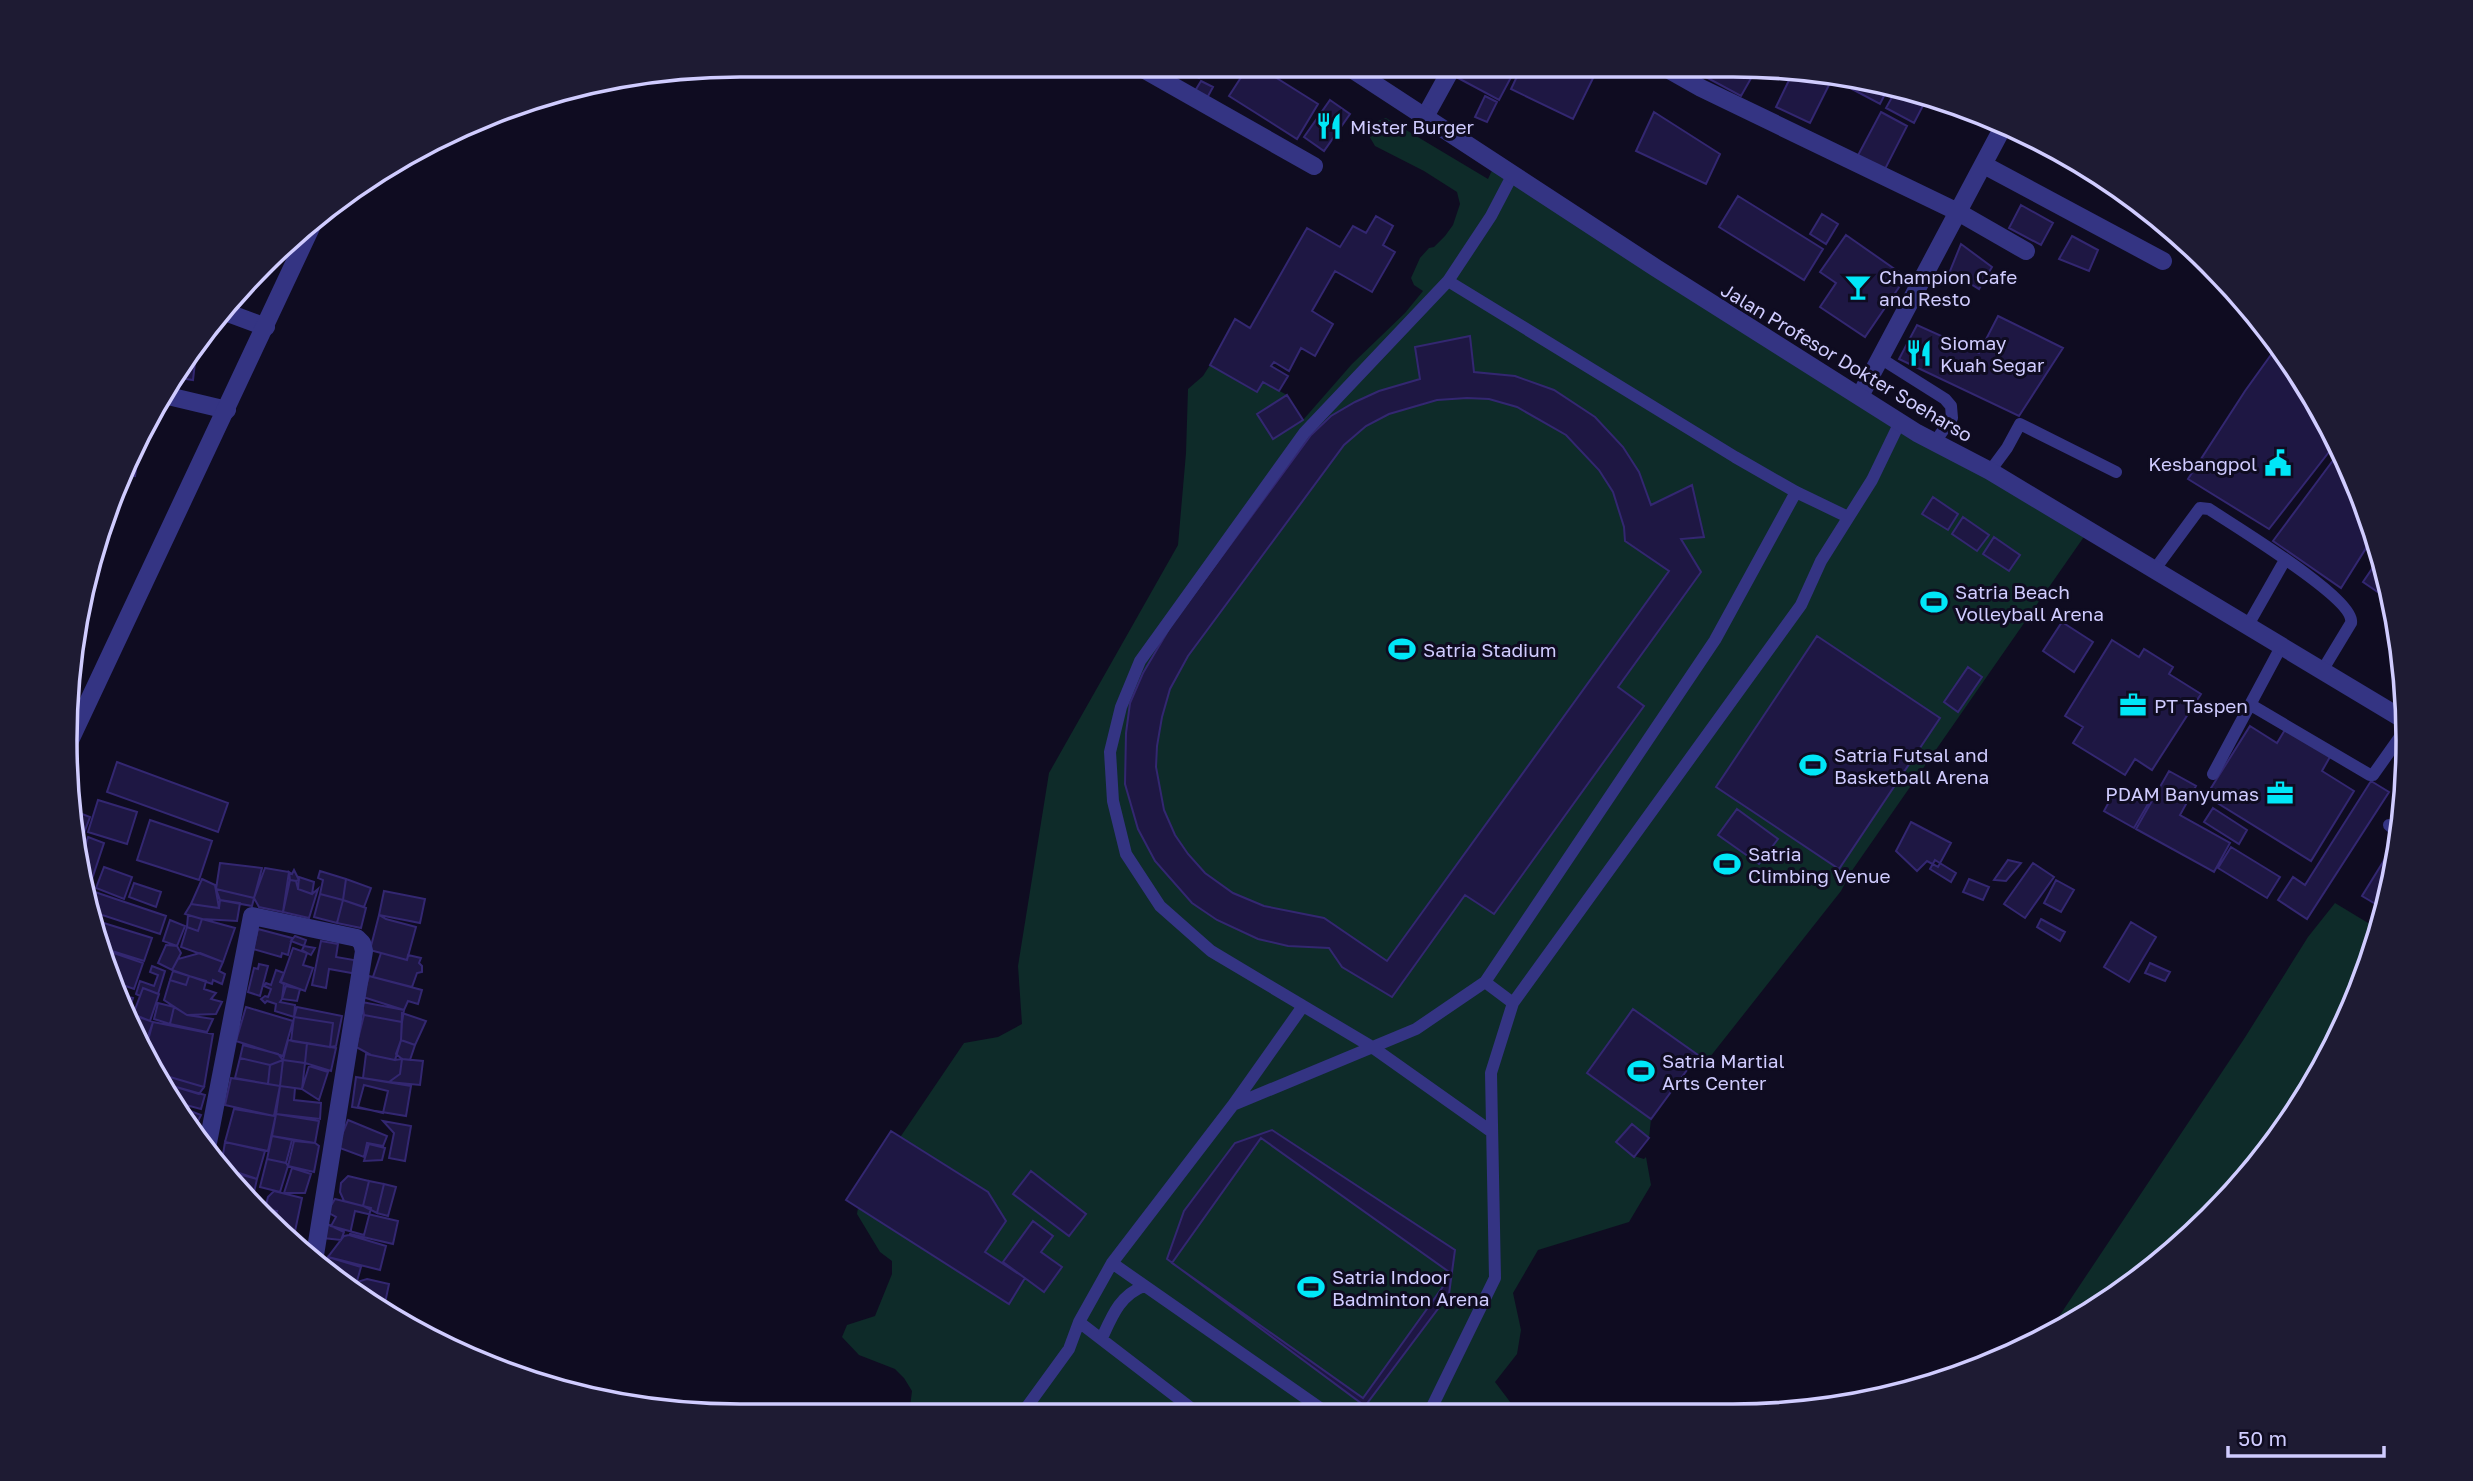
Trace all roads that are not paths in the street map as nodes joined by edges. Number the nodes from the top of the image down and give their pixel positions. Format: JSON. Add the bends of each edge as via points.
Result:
{"nodes":[{"id":1,"x":1157,"y":77,"type":"edge"},
{"id":2,"x":1365,"y":77,"type":"edge"},
{"id":3,"x":1447,"y":77,"type":"edge"},
{"id":4,"x":1682,"y":77,"type":"edge"},
{"id":5,"x":1426,"y":115,"type":"junction"},
{"id":6,"x":2000,"y":134,"type":"edge"},
{"id":7,"x":1984,"y":165,"type":"junction"},
{"id":8,"x":1314,"y":166,"type":"dead end"},
{"id":9,"x":1513,"y":174,"type":"junction"},
{"id":10,"x":1958,"y":212,"type":"junction"},
{"id":11,"x":301,"y":244,"type":"edge"},
{"id":12,"x":2026,"y":251,"type":"dead end"},
{"id":13,"x":2163,"y":261,"type":"dead end"},
{"id":14,"x":1448,"y":281,"type":"junction"},
{"id":15,"x":232,"y":315,"type":"edge"},
{"id":16,"x":266,"y":327,"type":"junction"},
{"id":17,"x":1880,"y":358,"type":"junction"},
{"id":18,"x":1860,"y":396,"type":"junction"},
{"id":19,"x":173,"y":397,"type":"edge"},
{"id":20,"x":227,"y":410,"type":"junction"},
{"id":21,"x":1900,"y":422,"type":"junction"},
{"id":22,"x":1934,"y":443,"type":"junction"},
{"id":23,"x":1990,"y":471,"type":"junction"},
{"id":24,"x":2116,"y":472,"type":"dead end"},
{"id":25,"x":1797,"y":492,"type":"junction"},
{"id":26,"x":1849,"y":517,"type":"junction"},
{"id":27,"x":2285,"y":560,"type":"junction"},
{"id":28,"x":2155,"y":569,"type":"junction"},
{"id":29,"x":2248,"y":625,"type":"junction"},
{"id":30,"x":2282,"y":645,"type":"junction"},
{"id":31,"x":2322,"y":671,"type":"junction"},
{"id":32,"x":2251,"y":705,"type":"junction"},
{"id":33,"x":2395,"y":712,"type":"edge"},
{"id":34,"x":77,"y":725,"type":"edge"},
{"id":35,"x":2396,"y":732,"type":"edge"},
{"id":36,"x":2213,"y":774,"type":"dead end"},
{"id":37,"x":1485,"y":982,"type":"junction"},
{"id":38,"x":1513,"y":1003,"type":"junction"},
{"id":39,"x":1303,"y":1006,"type":"junction"},
{"id":40,"x":1372,"y":1047,"type":"junction"},
{"id":41,"x":1233,"y":1105,"type":"junction"},
{"id":42,"x":1492,"y":1132,"type":"junction"},
{"id":43,"x":209,"y":1137,"type":"edge"},
{"id":44,"x":316,"y":1250,"type":"edge"},
{"id":45,"x":1112,"y":1263,"type":"junction"},
{"id":46,"x":1144,"y":1286,"type":"junction"},
{"id":47,"x":1080,"y":1322,"type":"junction"},
{"id":48,"x":1102,"y":1338,"type":"junction"},
{"id":49,"x":1029,"y":1404,"type":"edge"},
{"id":50,"x":1186,"y":1404,"type":"edge"},
{"id":51,"x":1314,"y":1404,"type":"edge"},
{"id":52,"x":1432,"y":1404,"type":"edge"}],
"edges":[{"from":1,"to":8,"type":"street"},
{"from":2,"to":5,"type":"street","name":"Jalan Profesor Dokter Soeharso"},
{"from":3,"to":5,"type":"street"},
{"from":4,"to":10,"type":"street"},
{"from":5,"to":9,"type":"street","name":"Jalan Profesor Dokter Soeharso"},
{"from":6,"to":7,"type":"street"},
{"from":7,"to":10,"type":"street"},
{"from":7,"to":13,"type":"street"},
{"from":9,"to":14,"type":"lane"},
{"from":9,"to":18,"type":"street","name":"Jalan Profesor Dokter Soeharso"},
{"from":10,"to":12,"type":"street"},
{"from":10,"to":17,"type":"street"},
{"from":11,"to":16,"type":"street"},
{"from":14,"to":25,"type":"lane"},
{"from":14,"to":39,"type":"lane","via":[[1304,433],[1140,661],[1121,706],[1110,752],[1113,801],[1126,854],[1160,906],[1211,951]]},
{"from":15,"to":16,"type":"street"},
{"from":16,"to":20,"type":"street"},
{"from":17,"to":18,"type":"street"},
{"from":17,"to":22,"type":"lane","via":[[1951,406],[1952,418]]},
{"from":18,"to":21,"type":"street","name":"Jalan Profesor Dokter Soeharso"},
{"from":19,"to":20,"type":"street"},
{"from":20,"to":34,"type":"street"},
{"from":21,"to":22,"type":"street","name":"Jalan Profesor Dokter Soeharso"},
{"from":21,"to":26,"type":"lane"},
{"from":22,"to":23,"type":"street","name":"Jalan Profesor Dokter Soeharso"},
{"from":23,"to":24,"type":"lane","via":[[2020,425]]},
{"from":23,"to":28,"type":"street","name":"Jalan Profesor Dokter Soeharso"},
{"from":25,"to":26,"type":"lane"},
{"from":25,"to":37,"type":"lane","via":[[1715,640]]},
{"from":26,"to":38,"type":"lane","via":[[1821,561],[1801,605]]},
{"from":27,"to":28,"type":"lane","via":[[2203,507]]},
{"from":27,"to":29,"type":"lane"},
{"from":27,"to":31,"type":"lane","via":[[2324,586],[2352,618]]},
{"from":28,"to":29,"type":"street","name":"Jalan Profesor Dokter Soeharso"},
{"from":29,"to":30,"type":"street","name":"Jalan Profesor Dokter Soeharso"},
{"from":30,"to":31,"type":"street","name":"Jalan Profesor Dokter Soeharso"},
{"from":30,"to":32,"type":"lane"},
{"from":31,"to":33,"type":"street","name":"Jalan Profesor Dokter Soeharso"},
{"from":32,"to":35,"type":"lane","via":[[2370,775]]},
{"from":32,"to":36,"type":"lane"},
{"from":37,"to":38,"type":"lane"},
{"from":37,"to":40,"type":"lane","via":[[1416,1029]]},
{"from":38,"to":42,"type":"lane","via":[[1490,1073]]},
{"from":39,"to":40,"type":"lane"},
{"from":39,"to":41,"type":"lane"},
{"from":40,"to":41,"type":"lane"},
{"from":40,"to":42,"type":"lane"},
{"from":41,"to":45,"type":"lane"},
{"from":42,"to":52,"type":"lane","via":[[1495,1278]]},
{"from":43,"to":44,"type":"street","via":[[252,916],[357,938],[364,951]]},
{"from":45,"to":46,"type":"lane"},
{"from":45,"to":47,"type":"lane"},
{"from":46,"to":48,"type":"lane","via":[[1121,1301]]},
{"from":46,"to":51,"type":"lane"},
{"from":47,"to":48,"type":"lane"},
{"from":47,"to":49,"type":"lane","via":[[1069,1349]]},
{"from":48,"to":50,"type":"lane"}]}
